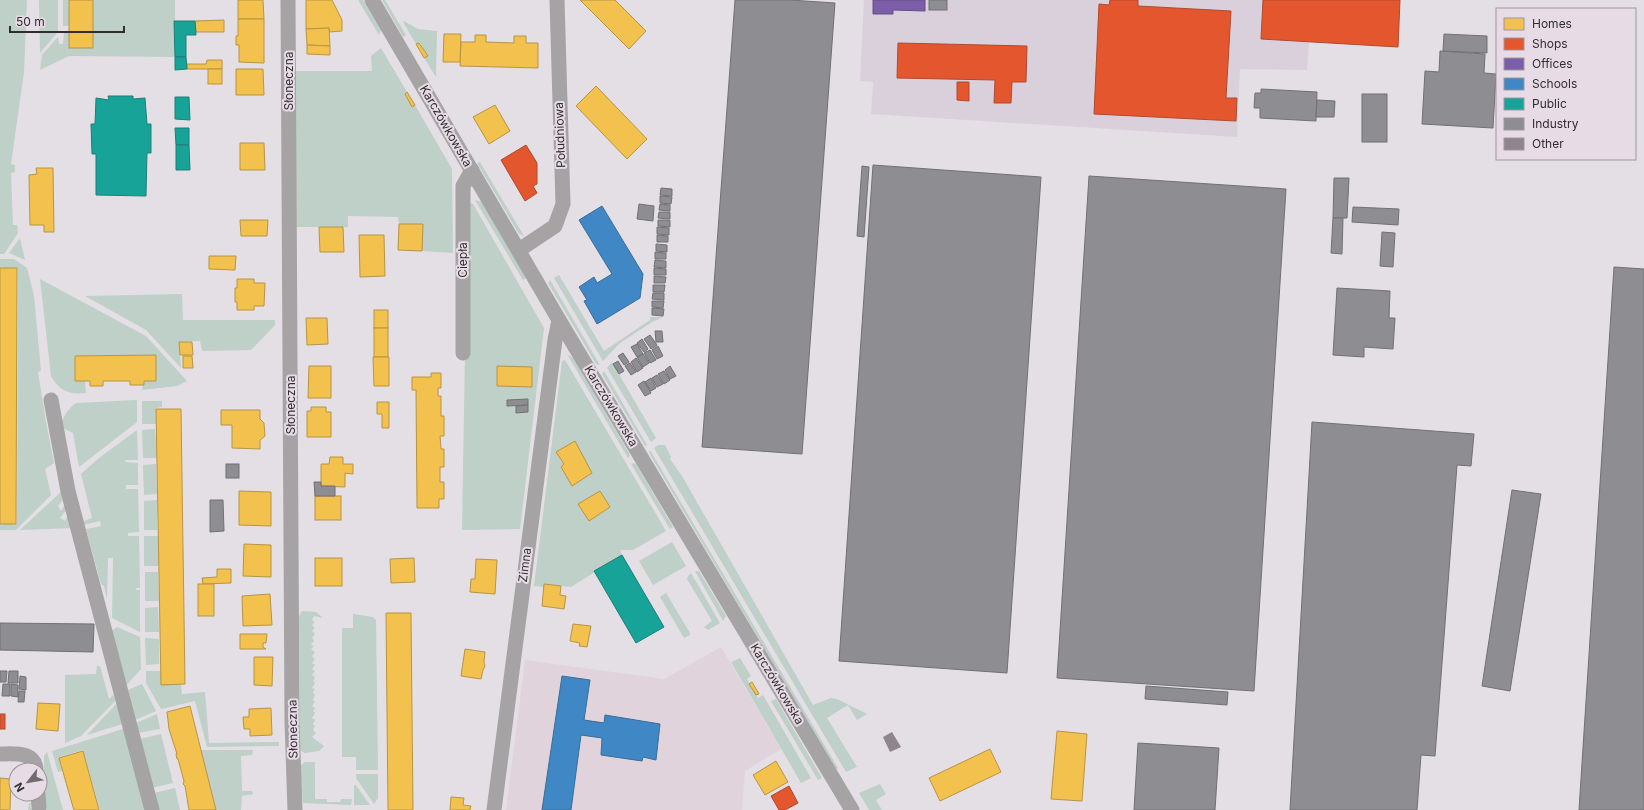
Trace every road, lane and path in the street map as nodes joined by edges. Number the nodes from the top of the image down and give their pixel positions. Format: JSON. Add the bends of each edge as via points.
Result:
{"nodes":[{"id":1,"x":288,"y":0,"type":"edge"},
{"id":2,"x":372,"y":0,"type":"edge"},
{"id":3,"x":556,"y":0,"type":"edge"},
{"id":4,"x":472,"y":170,"type":"junction"},
{"id":5,"x":519,"y":250,"type":"junction"},
{"id":6,"x":559,"y":320,"type":"junction"},
{"id":7,"x":463,"y":353,"type":"dead end"},
{"id":8,"x":51,"y":400,"type":"dead end"},
{"id":9,"x":0,"y":754,"type":"edge"},
{"id":10,"x":35,"y":762,"type":"edge"},
{"id":11,"x":152,"y":810,"type":"edge"},
{"id":12,"x":295,"y":810,"type":"edge"},
{"id":13,"x":494,"y":810,"type":"edge"},
{"id":14,"x":852,"y":810,"type":"edge"}],
"edges":[{"from":1,"to":12,"type":"street","name":"Słoneczna","via":[[292,722]]},
{"from":2,"to":4,"type":"street","name":"Karczówkowska"},
{"from":3,"to":5,"type":"street","name":"Południowa","via":[[563,204],[555,226]]},
{"from":4,"to":5,"type":"street","name":"Karczówkowska"},
{"from":4,"to":7,"type":"street","name":"Ciepła","via":[[463,186]]},
{"from":5,"to":6,"type":"street","name":"Karczówkowska"},
{"from":6,"to":13,"type":"street","name":"Zimna"},
{"from":6,"to":14,"type":"street","name":"Karczówkowska"},
{"from":8,"to":11,"type":"street","via":[[68,491]]},
{"from":9,"to":10,"type":"street","via":[[25,754]]}]}
